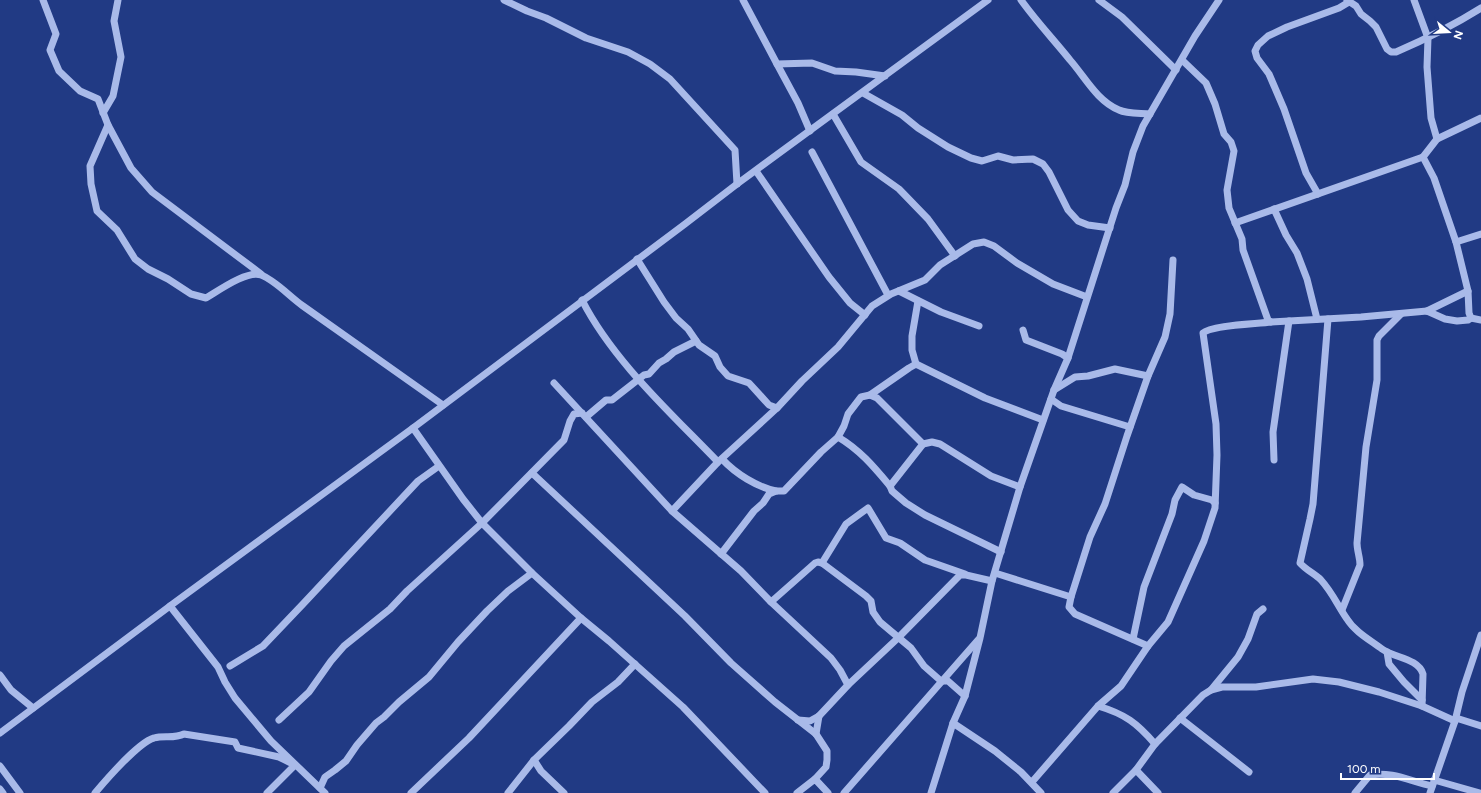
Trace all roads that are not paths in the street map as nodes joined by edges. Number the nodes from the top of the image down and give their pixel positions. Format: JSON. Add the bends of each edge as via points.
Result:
{"nodes":[{"id":1,"x":43,"y":0,"type":"edge"},
{"id":2,"x":118,"y":0,"type":"edge"},
{"id":3,"x":504,"y":0,"type":"edge"},
{"id":4,"x":743,"y":0,"type":"edge"},
{"id":5,"x":988,"y":0,"type":"edge"},
{"id":6,"x":1021,"y":0,"type":"edge"},
{"id":7,"x":1099,"y":0,"type":"edge"},
{"id":8,"x":1219,"y":0,"type":"edge"},
{"id":9,"x":1414,"y":0,"type":"edge"},
{"id":10,"x":1348,"y":1,"type":"edge"},
{"id":11,"x":1481,"y":8,"type":"edge"},
{"id":12,"x":1428,"y":38,"type":"junction"},
{"id":13,"x":1182,"y":60,"type":"junction"},
{"id":14,"x":776,"y":64,"type":"junction"},
{"id":15,"x":1176,"y":70,"type":"junction"},
{"id":16,"x":885,"y":76,"type":"junction"},
{"id":17,"x":863,"y":93,"type":"junction"},
{"id":18,"x":103,"y":113,"type":"junction"},
{"id":19,"x":834,"y":114,"type":"junction"},
{"id":20,"x":1150,"y":114,"type":"junction"},
{"id":21,"x":1481,"y":118,"type":"edge"},
{"id":22,"x":108,"y":125,"type":"junction"},
{"id":23,"x":810,"y":132,"type":"junction"},
{"id":24,"x":1437,"y":138,"type":"junction"},
{"id":25,"x":812,"y":152,"type":"dead end"},
{"id":26,"x":1423,"y":157,"type":"junction"},
{"id":27,"x":756,"y":171,"type":"junction"},
{"id":28,"x":737,"y":184,"type":"junction"},
{"id":29,"x":1318,"y":194,"type":"junction"},
{"id":30,"x":1274,"y":209,"type":"junction"},
{"id":31,"x":1235,"y":223,"type":"junction"},
{"id":32,"x":1110,"y":228,"type":"junction"},
{"id":33,"x":1481,"y":234,"type":"edge"},
{"id":34,"x":1456,"y":242,"type":"junction"},
{"id":35,"x":955,"y":256,"type":"junction"},
{"id":36,"x":637,"y":259,"type":"junction"},
{"id":37,"x":1173,"y":260,"type":"dead end"},
{"id":38,"x":261,"y":274,"type":"junction"},
{"id":39,"x":899,"y":291,"type":"junction"},
{"id":40,"x":1468,"y":291,"type":"junction"},
{"id":41,"x":888,"y":296,"type":"junction"},
{"id":42,"x":1087,"y":297,"type":"junction"},
{"id":43,"x":582,"y":300,"type":"junction"},
{"id":44,"x":918,"y":301,"type":"junction"},
{"id":45,"x":1427,"y":311,"type":"junction"},
{"id":46,"x":1401,"y":314,"type":"junction"},
{"id":47,"x":865,"y":315,"type":"junction"},
{"id":48,"x":1472,"y":318,"type":"junction"},
{"id":49,"x":1317,"y":319,"type":"junction"},
{"id":50,"x":1328,"y":319,"type":"junction"},
{"id":51,"x":1481,"y":320,"type":"edge"},
{"id":52,"x":1289,"y":321,"type":"junction"},
{"id":53,"x":1271,"y":322,"type":"junction"},
{"id":54,"x":979,"y":326,"type":"dead end"},
{"id":55,"x":1023,"y":330,"type":"dead end"},
{"id":56,"x":696,"y":341,"type":"junction"},
{"id":57,"x":1068,"y":358,"type":"junction"},
{"id":58,"x":916,"y":364,"type":"junction"},
{"id":59,"x":1148,"y":376,"type":"junction"},
{"id":60,"x":639,"y":379,"type":"junction"},
{"id":61,"x":554,"y":383,"type":"dead end"},
{"id":62,"x":1054,"y":390,"type":"junction"},
{"id":63,"x":870,"y":395,"type":"junction"},
{"id":64,"x":1051,"y":399,"type":"junction"},
{"id":65,"x":443,"y":405,"type":"junction"},
{"id":66,"x":776,"y":408,"type":"junction"},
{"id":67,"x":584,"y":415,"type":"junction"},
{"id":68,"x":1043,"y":420,"type":"junction"},
{"id":69,"x":1130,"y":427,"type":"junction"},
{"id":70,"x":412,"y":428,"type":"junction"},
{"id":71,"x":838,"y":437,"type":"junction"},
{"id":72,"x":923,"y":444,"type":"junction"},
{"id":73,"x":1274,"y":460,"type":"dead end"},
{"id":74,"x":720,"y":461,"type":"junction"},
{"id":75,"x":439,"y":466,"type":"junction"},
{"id":76,"x":532,"y":473,"type":"junction"},
{"id":77,"x":890,"y":486,"type":"junction"},
{"id":78,"x":1020,"y":487,"type":"junction"},
{"id":79,"x":776,"y":491,"type":"junction"},
{"id":80,"x":1215,"y":503,"type":"junction"},
{"id":81,"x":672,"y":511,"type":"junction"},
{"id":82,"x":482,"y":523,"type":"junction"},
{"id":83,"x":1001,"y":552,"type":"junction"},
{"id":84,"x":722,"y":554,"type":"junction"},
{"id":85,"x":822,"y":563,"type":"junction"},
{"id":86,"x":532,"y":573,"type":"junction"},
{"id":87,"x":995,"y":573,"type":"junction"},
{"id":88,"x":966,"y":574,"type":"junction"},
{"id":89,"x":992,"y":582,"type":"junction"},
{"id":90,"x":1071,"y":597,"type":"junction"},
{"id":91,"x":771,"y":602,"type":"junction"},
{"id":92,"x":170,"y":606,"type":"junction"},
{"id":93,"x":1263,"y":609,"type":"dead end"},
{"id":94,"x":1342,"y":610,"type":"junction"},
{"id":95,"x":581,"y":618,"type":"junction"},
{"id":96,"x":1481,"y":635,"type":"edge"},
{"id":97,"x":898,"y":638,"type":"junction"},
{"id":98,"x":980,"y":638,"type":"junction"},
{"id":99,"x":1133,"y":639,"type":"junction"},
{"id":100,"x":1148,"y":646,"type":"junction"},
{"id":101,"x":1387,"y":652,"type":"junction"},
{"id":102,"x":635,"y":664,"type":"junction"},
{"id":103,"x":230,"y":666,"type":"dead end"},
{"id":104,"x":0,"y":675,"type":"edge"},
{"id":105,"x":941,"y":681,"type":"junction"},
{"id":106,"x":848,"y":685,"type":"junction"},
{"id":107,"x":1211,"y":690,"type":"junction"},
{"id":108,"x":965,"y":696,"type":"junction"},
{"id":109,"x":1422,"y":703,"type":"junction"},
{"id":110,"x":1098,"y":706,"type":"junction"},
{"id":111,"x":33,"y":708,"type":"junction"},
{"id":112,"x":819,"y":716,"type":"junction"},
{"id":113,"x":1180,"y":718,"type":"junction"},
{"id":114,"x":279,"y":720,"type":"dead end"},
{"id":115,"x":798,"y":720,"type":"junction"},
{"id":116,"x":1455,"y":720,"type":"junction"},
{"id":117,"x":953,"y":723,"type":"junction"},
{"id":118,"x":1481,"y":726,"type":"edge"},
{"id":119,"x":0,"y":733,"type":"edge"},
{"id":120,"x":816,"y":734,"type":"junction"},
{"id":121,"x":1155,"y":744,"type":"junction"},
{"id":122,"x":534,"y":760,"type":"junction"},
{"id":123,"x":295,"y":765,"type":"junction"},
{"id":124,"x":0,"y":766,"type":"edge"},
{"id":125,"x":1136,"y":770,"type":"junction"},
{"id":126,"x":1249,"y":772,"type":"dead end"},
{"id":127,"x":815,"y":779,"type":"junction"},
{"id":128,"x":1032,"y":782,"type":"junction"},
{"id":129,"x":1432,"y":786,"type":"edge"},
{"id":130,"x":0,"y":789,"type":"edge"},
{"id":131,"x":322,"y":791,"type":"edge"},
{"id":132,"x":3,"y":793,"type":"edge"},
{"id":133,"x":20,"y":793,"type":"edge"},
{"id":134,"x":95,"y":793,"type":"edge"},
{"id":135,"x":267,"y":793,"type":"edge"},
{"id":136,"x":411,"y":793,"type":"edge"},
{"id":137,"x":508,"y":793,"type":"edge"},
{"id":138,"x":564,"y":793,"type":"edge"},
{"id":139,"x":765,"y":793,"type":"edge"},
{"id":140,"x":797,"y":793,"type":"edge"},
{"id":141,"x":828,"y":793,"type":"edge"},
{"id":142,"x":844,"y":793,"type":"edge"},
{"id":143,"x":931,"y":793,"type":"edge"},
{"id":144,"x":1041,"y":793,"type":"edge"},
{"id":145,"x":1113,"y":793,"type":"edge"},
{"id":146,"x":1158,"y":793,"type":"edge"},
{"id":147,"x":1355,"y":793,"type":"edge"},
{"id":148,"x":1480,"y":793,"type":"edge"}],
"edges":[{"from":1,"to":18,"type":"street","via":[[56,34],[50,50],[59,71],[80,91],[98,99]]},
{"from":2,"to":18,"type":"street","via":[[114,21],[121,57],[113,96]]},
{"from":3,"to":28,"type":"street","via":[[586,38],[628,52],[670,79],[735,150]]},
{"from":4,"to":14,"type":"street"},
{"from":5,"to":16,"type":"street"},
{"from":6,"to":20,"type":"street","via":[[1092,88],[1109,105],[1121,111]]},
{"from":7,"to":15,"type":"street","via":[[1122,17]]},
{"from":8,"to":13,"type":"street"},
{"from":9,"to":12,"type":"street"},
{"from":10,"to":12,"type":"street","via":[[1376,27],[1391,52]]},
{"from":10,"to":29,"type":"street","via":[[1339,8],[1268,36],[1258,44],[1256,51],[1257,58],[1269,74],[1306,174]]},
{"from":11,"to":12,"type":"street"},
{"from":12,"to":24,"type":"street","via":[[1427,67],[1431,118]]},
{"from":13,"to":15,"type":"street"},
{"from":13,"to":31,"type":"street","via":[[1206,83],[1224,134],[1234,151],[1227,190],[1229,208]]},
{"from":14,"to":16,"type":"street","via":[[812,63],[835,71]]},
{"from":14,"to":23,"type":"street","via":[[798,103]]},
{"from":15,"to":20,"type":"street"},
{"from":16,"to":17,"type":"street"},
{"from":17,"to":19,"type":"street"},
{"from":17,"to":32,"type":"street","via":[[948,147],[971,158],[982,161],[998,156],[1013,160],[1033,159],[1043,164],[1050,172],[1068,210],[1078,221]]},
{"from":18,"to":22,"type":"street"},
{"from":19,"to":23,"type":"street"},
{"from":19,"to":35,"type":"street","via":[[861,162],[899,189],[928,218]]},
{"from":20,"to":32,"type":"street","via":[[1133,152]]},
{"from":21,"to":24,"type":"street"},
{"from":22,"to":38,"type":"street","via":[[131,168],[152,192]]},
{"from":22,"to":38,"type":"street","via":[[90,166],[91,184],[97,211],[117,230],[135,259],[191,294],[206,298],[235,281]]},
{"from":23,"to":27,"type":"street"},
{"from":24,"to":26,"type":"street"},
{"from":25,"to":41,"type":"street"},
{"from":26,"to":29,"type":"street"},
{"from":26,"to":34,"type":"street","via":[[1434,178]]},
{"from":27,"to":28,"type":"street"},
{"from":27,"to":47,"type":"street","via":[[829,277],[850,303]]},
{"from":28,"to":36,"type":"street"},
{"from":29,"to":30,"type":"street"},
{"from":30,"to":31,"type":"street"},
{"from":30,"to":49,"type":"street","via":[[1297,253],[1307,279]]},
{"from":31,"to":53,"type":"street","via":[[1261,305]]},
{"from":32,"to":42,"type":"street"},
{"from":33,"to":34,"type":"street"},
{"from":34,"to":40,"type":"street"},
{"from":35,"to":39,"type":"street","via":[[940,265],[925,280]]},
{"from":35,"to":42,"type":"street","via":[[972,244],[984,242],[1053,284]]},
{"from":36,"to":43,"type":"street"},
{"from":36,"to":56,"type":"street","via":[[664,302]]},
{"from":37,"to":59,"type":"street","via":[[1170,314],[1165,337]]},
{"from":38,"to":65,"type":"street","via":[[300,305]]},
{"from":39,"to":41,"type":"street"},
{"from":39,"to":44,"type":"street"},
{"from":40,"to":45,"type":"street"},
{"from":40,"to":48,"type":"street","via":[[1469,313]]},
{"from":41,"to":47,"type":"street","via":[[872,306]]},
{"from":42,"to":57,"type":"street"},
{"from":43,"to":60,"type":"street","via":[[594,323]]},
{"from":43,"to":65,"type":"street"},
{"from":44,"to":54,"type":"street"},
{"from":44,"to":58,"type":"street","via":[[912,336]]},
{"from":45,"to":46,"type":"street"},
{"from":45,"to":48,"type":"street","via":[[1457,321]]},
{"from":46,"to":50,"type":"street"},
{"from":46,"to":94,"type":"street","via":[[1377,340],[1377,380],[1366,447],[1357,543],[1360,565]]},
{"from":47,"to":66,"type":"street","via":[[838,347]]},
{"from":48,"to":51,"type":"street"},
{"from":49,"to":50,"type":"street"},
{"from":49,"to":52,"type":"street"},
{"from":50,"to":94,"type":"street","via":[[1313,504],[1299,560],[1322,581]]},
{"from":52,"to":53,"type":"street"},
{"from":52,"to":73,"type":"street","via":[[1273,432]]},
{"from":53,"to":80,"type":"street","via":[[1217,327],[1203,333],[1216,424]]},
{"from":55,"to":57,"type":"street","via":[[1026,340]]},
{"from":56,"to":60,"type":"street","via":[[674,352],[649,374]]},
{"from":56,"to":66,"type":"street","via":[[715,356],[728,376],[749,383],[769,405]]},
{"from":57,"to":62,"type":"street"},
{"from":58,"to":63,"type":"street"},
{"from":58,"to":68,"type":"street","via":[[985,398]]},
{"from":59,"to":62,"type":"street","via":[[1115,369],[1075,377]]},
{"from":59,"to":69,"type":"street"},
{"from":60,"to":67,"type":"street","via":[[612,400],[606,400]]},
{"from":60,"to":74,"type":"street"},
{"from":61,"to":67,"type":"street"},
{"from":62,"to":64,"type":"street"},
{"from":63,"to":71,"type":"street","via":[[861,397],[852,408]]},
{"from":63,"to":72,"type":"street","via":[[877,398]]},
{"from":64,"to":68,"type":"street"},
{"from":64,"to":69,"type":"street","via":[[1061,406]]},
{"from":65,"to":70,"type":"street"},
{"from":66,"to":74,"type":"street"},
{"from":67,"to":76,"type":"street","via":[[574,414],[564,440]]},
{"from":67,"to":81,"type":"street"},
{"from":68,"to":78,"type":"street"},
{"from":69,"to":90,"type":"street"},
{"from":70,"to":75,"type":"street"},
{"from":70,"to":92,"type":"street"},
{"from":71,"to":77,"type":"street","via":[[867,459]]},
{"from":71,"to":79,"type":"street","via":[[784,491]]},
{"from":72,"to":77,"type":"street"},
{"from":72,"to":78,"type":"street","via":[[940,444],[991,476]]},
{"from":74,"to":79,"type":"street","via":[[765,489]]},
{"from":74,"to":81,"type":"street"},
{"from":75,"to":82,"type":"street"},
{"from":75,"to":103,"type":"street","via":[[418,480],[263,646]]},
{"from":76,"to":82,"type":"street"},
{"from":76,"to":115,"type":"street","via":[[680,611],[731,663]]},
{"from":77,"to":83,"type":"street","via":[[896,495],[925,515]]},
{"from":78,"to":83,"type":"street"},
{"from":79,"to":84,"type":"street","via":[[769,494],[754,511]]},
{"from":80,"to":99,"type":"street","via":[[1182,487],[1144,587]]},
{"from":80,"to":100,"type":"street","via":[[1204,541],[1168,622]]},
{"from":81,"to":84,"type":"street"},
{"from":82,"to":86,"type":"street"},
{"from":82,"to":114,"type":"street","via":[[390,609],[344,646],[309,692]]},
{"from":83,"to":87,"type":"street"},
{"from":84,"to":91,"type":"street"},
{"from":85,"to":88,"type":"street","via":[[846,524],[868,508],[886,538],[900,543],[925,560]]},
{"from":85,"to":91,"type":"street","via":[[815,563]]},
{"from":85,"to":97,"type":"street","via":[[866,596],[880,622]]},
{"from":86,"to":95,"type":"street"},
{"from":86,"to":131,"type":"street","via":[[487,611],[429,677],[376,723],[346,761],[325,777]]},
{"from":87,"to":89,"type":"street"},
{"from":87,"to":90,"type":"street"},
{"from":88,"to":89,"type":"street"},
{"from":88,"to":97,"type":"street","via":[[954,580]]},
{"from":89,"to":98,"type":"street"},
{"from":90,"to":99,"type":"street","via":[[1069,607],[1075,614]]},
{"from":91,"to":106,"type":"street","via":[[830,658]]},
{"from":92,"to":111,"type":"street"},
{"from":92,"to":123,"type":"street","via":[[218,667],[235,698]]},
{"from":93,"to":107,"type":"street","via":[[1257,614],[1238,658]]},
{"from":94,"to":101,"type":"street","via":[[1356,629]]},
{"from":95,"to":102,"type":"street"},
{"from":95,"to":136,"type":"street","via":[[469,738]]},
{"from":96,"to":116,"type":"street"},
{"from":97,"to":105,"type":"street"},
{"from":97,"to":106,"type":"street"},
{"from":98,"to":105,"type":"street"},
{"from":98,"to":108,"type":"street"},
{"from":99,"to":100,"type":"street"},
{"from":100,"to":110,"type":"street","via":[[1120,686]]},
{"from":101,"to":109,"type":"street","via":[[1389,664]]},
{"from":101,"to":109,"type":"street","via":[[1422,669]]},
{"from":102,"to":122,"type":"street","via":[[618,682],[592,702]]},
{"from":102,"to":139,"type":"street","via":[[683,707]]},
{"from":104,"to":111,"type":"street","via":[[11,690]]},
{"from":105,"to":108,"type":"street","via":[[948,681]]},
{"from":105,"to":142,"type":"street"},
{"from":106,"to":112,"type":"street"},
{"from":107,"to":109,"type":"street","via":[[1313,679],[1339,682]]},
{"from":107,"to":113,"type":"street"},
{"from":108,"to":117,"type":"street"},
{"from":109,"to":116,"type":"street"},
{"from":110,"to":121,"type":"street","via":[[1128,718]]},
{"from":110,"to":128,"type":"street"},
{"from":111,"to":119,"type":"street"},
{"from":112,"to":115,"type":"street","via":[[810,721]]},
{"from":112,"to":120,"type":"street"},
{"from":113,"to":121,"type":"street"},
{"from":113,"to":126,"type":"street"},
{"from":115,"to":120,"type":"street"},
{"from":116,"to":118,"type":"street"},
{"from":116,"to":129,"type":"street"},
{"from":117,"to":128,"type":"street","via":[[995,751]]},
{"from":117,"to":143,"type":"street"},
{"from":120,"to":127,"type":"street","via":[[827,752],[828,760],[826,767]]},
{"from":121,"to":125,"type":"street"},
{"from":122,"to":137,"type":"street"},
{"from":122,"to":138,"type":"street","via":[[540,771]]},
{"from":123,"to":131,"type":"street"},
{"from":123,"to":134,"type":"street","via":[[279,756],[238,748],[235,742],[227,740],[184,734],[178,737],[154,738],[139,748]]},
{"from":123,"to":135,"type":"street"},
{"from":124,"to":133,"type":"street"},
{"from":125,"to":145,"type":"street"},
{"from":125,"to":146,"type":"street"},
{"from":127,"to":140,"type":"street"},
{"from":127,"to":141,"type":"street"},
{"from":128,"to":144,"type":"street"},
{"from":129,"to":147,"type":"street","via":[[1378,774],[1370,775]]},
{"from":129,"to":148,"type":"street"},
{"from":130,"to":132,"type":"street"}]}
